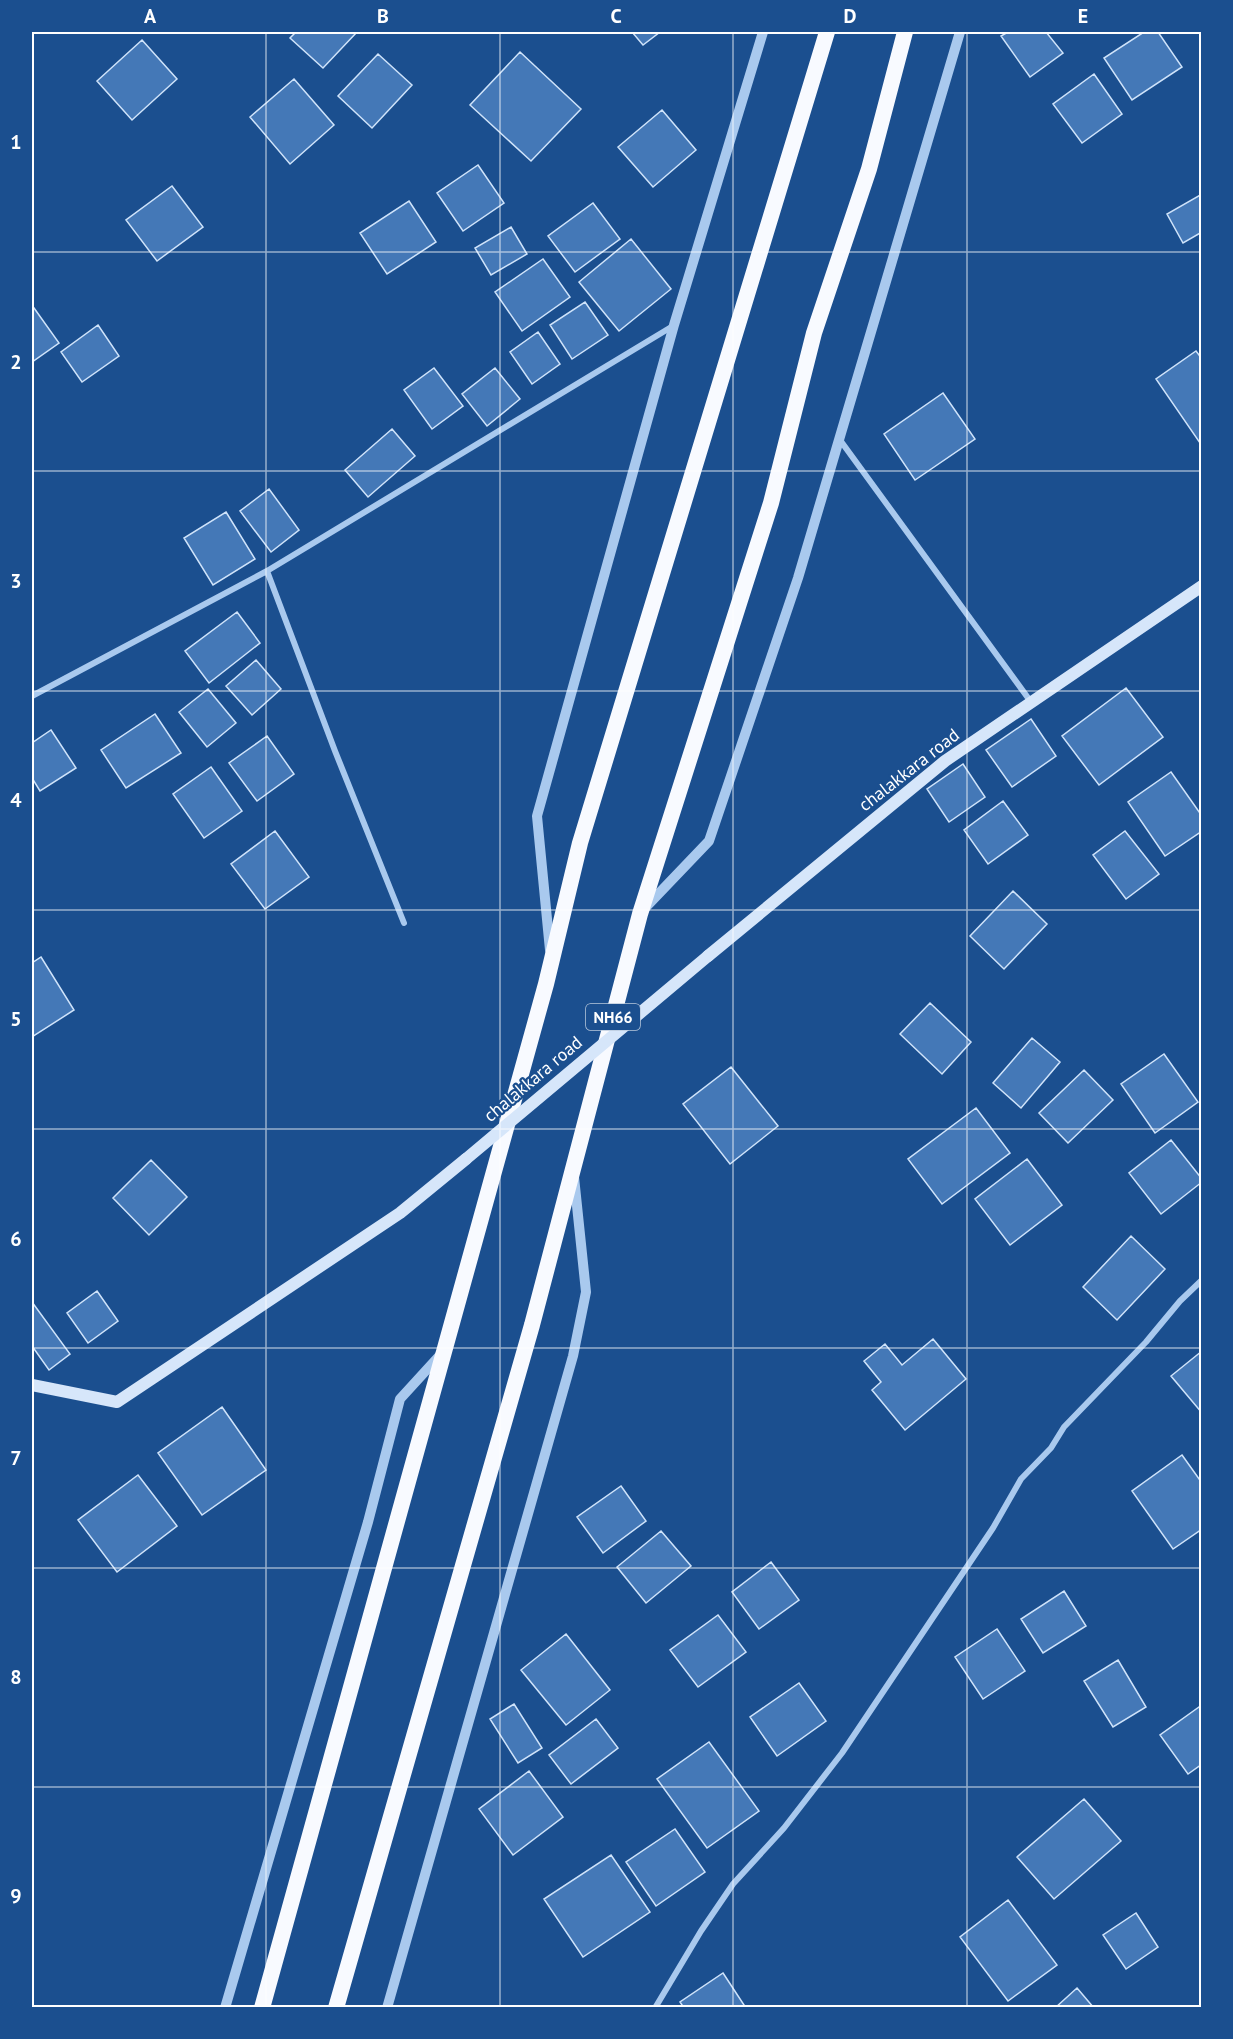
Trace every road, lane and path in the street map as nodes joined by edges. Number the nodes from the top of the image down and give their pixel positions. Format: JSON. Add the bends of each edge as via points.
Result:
{"nodes":[{"id":1,"x":763,"y":32,"type":"edge"},
{"id":2,"x":827,"y":32,"type":"edge"},
{"id":3,"x":905,"y":32,"type":"edge"},
{"id":4,"x":960,"y":32,"type":"edge"},
{"id":5,"x":674,"y":325,"type":"junction"},
{"id":6,"x":840,"y":440,"type":"junction"},
{"id":7,"x":267,"y":571,"type":"junction"},
{"id":8,"x":1202,"y":586,"type":"edge"},
{"id":9,"x":32,"y":696,"type":"edge"},
{"id":10,"x":1031,"y":702,"type":"junction"},
{"id":11,"x":640,"y":914,"type":"junction"},
{"id":12,"x":404,"y":923,"type":"dead end"},
{"id":13,"x":552,"y":962,"type":"junction"},
{"id":14,"x":574,"y":1170,"type":"junction"},
{"id":15,"x":1202,"y":1280,"type":"edge"},
{"id":16,"x":445,"y":1348,"type":"junction"},
{"id":17,"x":32,"y":1384,"type":"edge"},
{"id":18,"x":225,"y":2007,"type":"edge"},
{"id":19,"x":262,"y":2007,"type":"edge"},
{"id":20,"x":336,"y":2007,"type":"edge"},
{"id":21,"x":387,"y":2007,"type":"edge"},
{"id":22,"x":655,"y":2007,"type":"edge"}],
"edges":[{"from":1,"to":5,"type":"street"},
{"from":2,"to":13,"type":"highway","via":[[580,843]]},
{"from":3,"to":11,"type":"highway","number":"NH66","via":[[869,169],[814,333],[771,503]]},
{"from":4,"to":6,"type":"street"},
{"from":5,"to":7,"type":"street"},
{"from":5,"to":13,"type":"street","via":[[537,816]]},
{"from":6,"to":10,"type":"street"},
{"from":6,"to":11,"type":"street","via":[[709,841]]},
{"from":7,"to":9,"type":"street"},
{"from":7,"to":12,"type":"street"},
{"from":8,"to":10,"type":"main road","name":"chalakkara road"},
{"from":10,"to":17,"type":"main road","name":"chalakkara road","bridge":true,"via":[[945,761],[400,1213],[117,1401]]},
{"from":11,"to":14,"type":"highway","number":"NH66"},
{"from":13,"to":16,"type":"highway"},
{"from":14,"to":20,"type":"highway","number":"NH66"},
{"from":14,"to":21,"type":"street","via":[[586,1292],[573,1356]]},
{"from":15,"to":22,"type":"street","via":[[1021,1479],[993,1528],[842,1753],[784,1828],[733,1884]]},
{"from":16,"to":18,"type":"street","via":[[400,1399]]},
{"from":16,"to":19,"type":"highway"}]}
